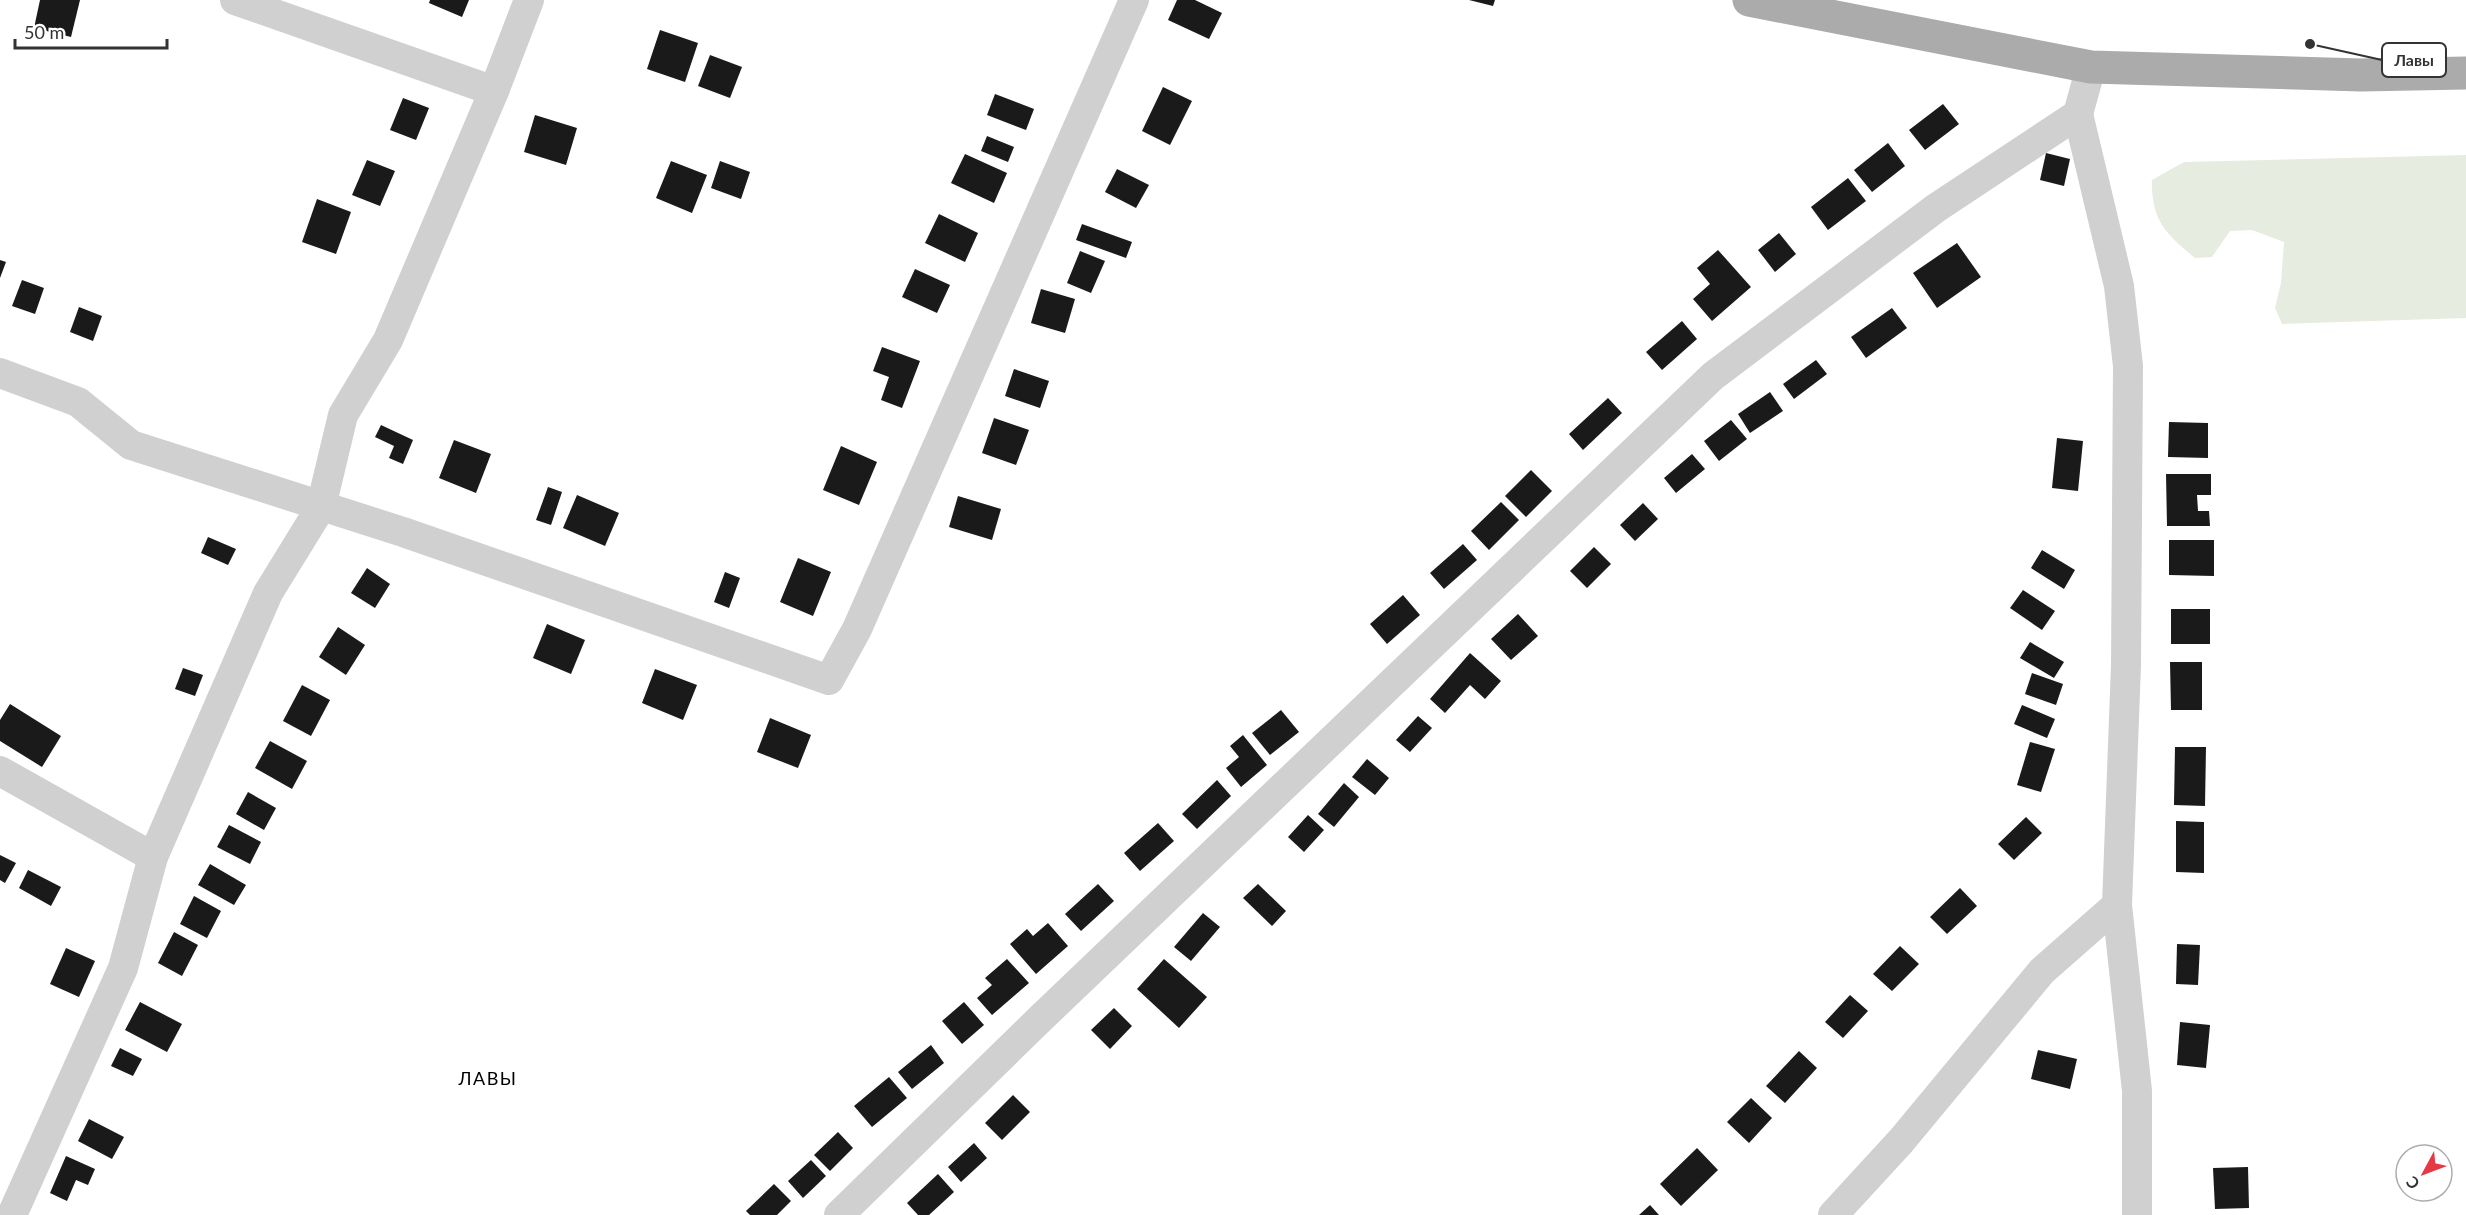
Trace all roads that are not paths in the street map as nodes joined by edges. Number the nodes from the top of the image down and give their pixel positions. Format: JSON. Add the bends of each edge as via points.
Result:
{"nodes":[{"id":1,"x":235,"y":0,"type":"edge"},
{"id":2,"x":529,"y":0,"type":"edge"},
{"id":3,"x":1134,"y":0,"type":"edge"},
{"id":4,"x":1749,"y":0,"type":"edge"},
{"id":5,"x":2091,"y":67,"type":"junction"},
{"id":6,"x":2466,"y":73,"type":"edge"},
{"id":7,"x":494,"y":91,"type":"junction"},
{"id":8,"x":2078,"y":114,"type":"junction"},
{"id":9,"x":0,"y":373,"type":"edge"},
{"id":10,"x":321,"y":507,"type":"junction"},
{"id":11,"x":0,"y":771,"type":"edge"},
{"id":12,"x":153,"y":857,"type":"junction"},
{"id":13,"x":2117,"y":905,"type":"junction"},
{"id":14,"x":12,"y":1215,"type":"edge"},
{"id":15,"x":839,"y":1215,"type":"edge"},
{"id":16,"x":1833,"y":1215,"type":"edge"},
{"id":17,"x":2137,"y":1215,"type":"edge"}],
"edges":[{"from":1,"to":7,"type":"street"},
{"from":2,"to":7,"type":"street"},
{"from":3,"to":10,"type":"street","via":[[857,629],[829,680]]},
{"from":4,"to":5,"type":"main road"},
{"from":5,"to":6,"type":"main road","via":[[2361,75]]},
{"from":5,"to":8,"type":"street"},
{"from":7,"to":10,"type":"street","via":[[388,340],[343,415]]},
{"from":8,"to":13,"type":"street","via":[[2119,286],[2128,366],[2126,665]]},
{"from":8,"to":15,"type":"street","via":[[1936,208],[1713,376]]},
{"from":9,"to":10,"type":"street","via":[[78,402],[131,445]]},
{"from":10,"to":12,"type":"street","via":[[268,593]]},
{"from":11,"to":12,"type":"street"},
{"from":12,"to":14,"type":"street","via":[[123,968]]},
{"from":13,"to":16,"type":"street","via":[[2042,970],[1901,1141]]},
{"from":13,"to":17,"type":"street","via":[[2137,1091]]}]}
